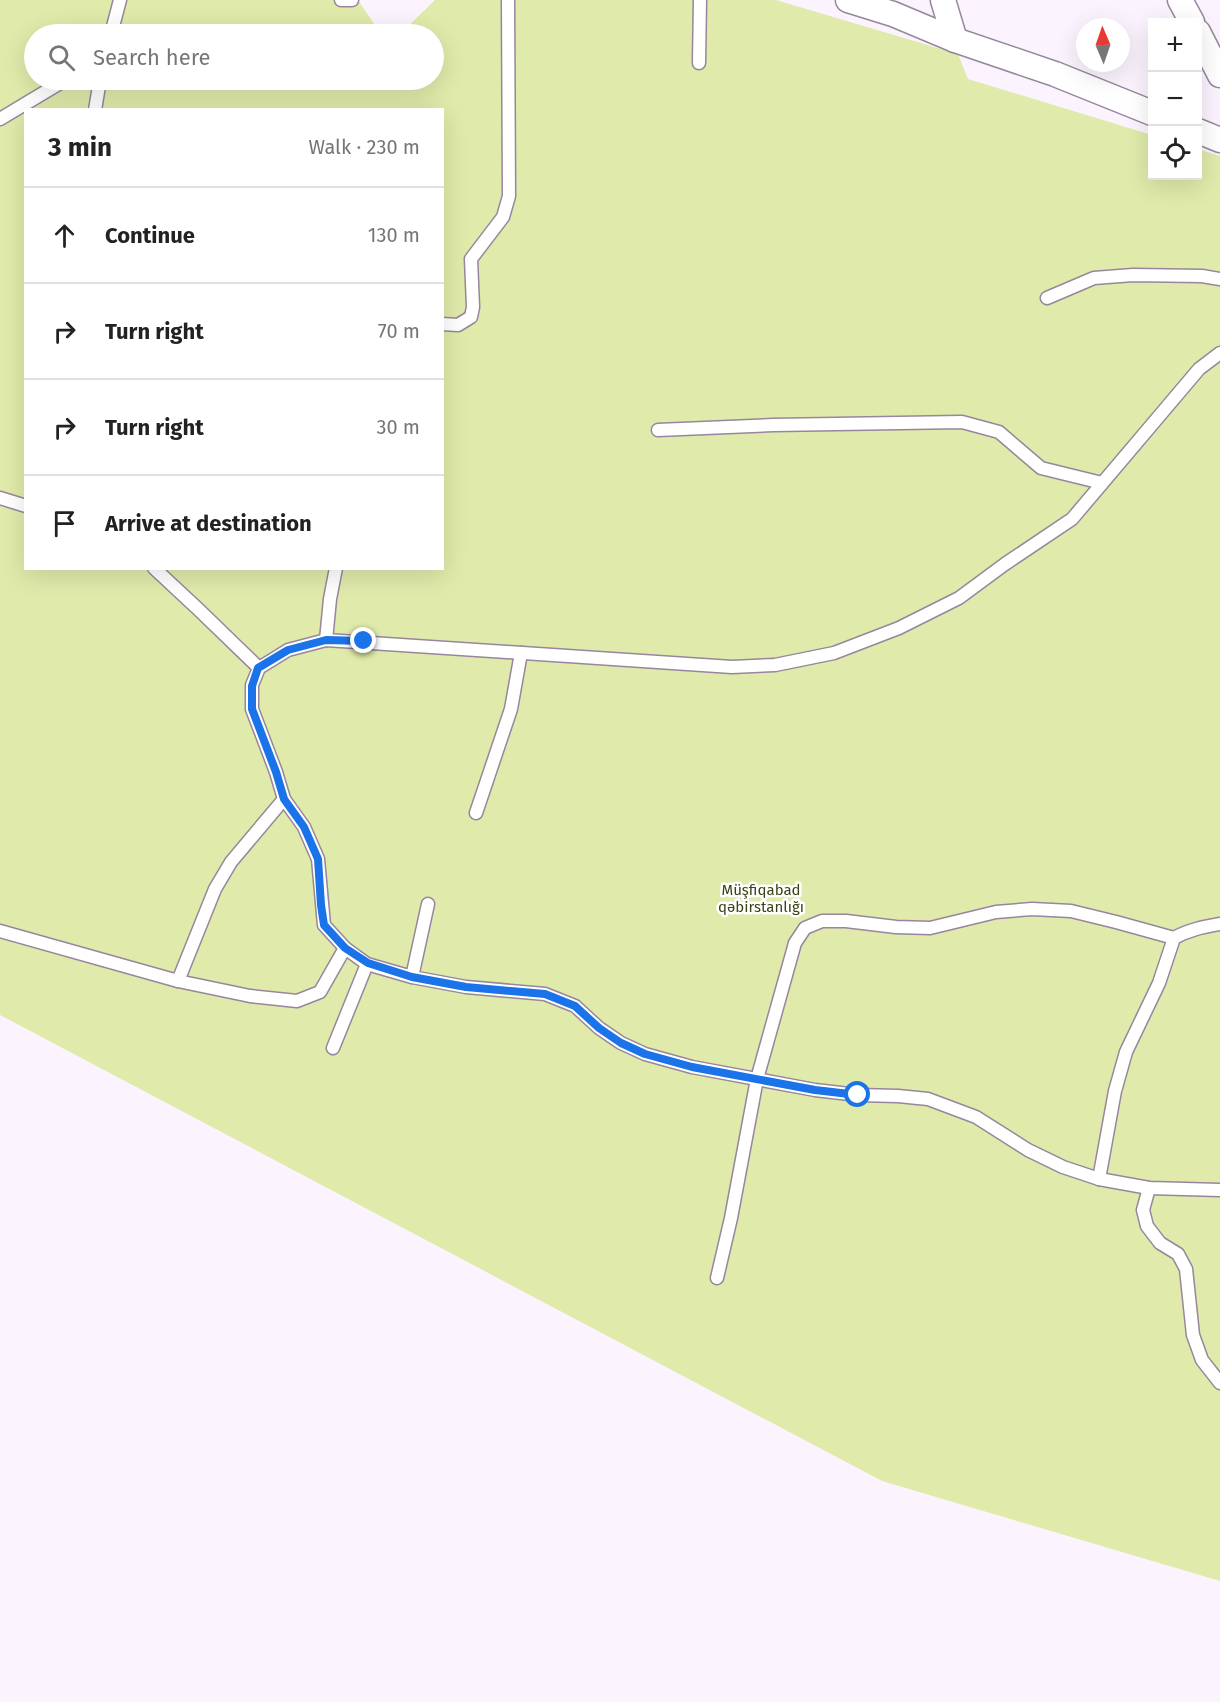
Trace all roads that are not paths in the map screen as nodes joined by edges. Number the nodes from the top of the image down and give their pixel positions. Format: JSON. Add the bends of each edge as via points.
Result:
{"nodes":[{"id":1,"x":120,"y":0,"type":"edge"},
{"id":2,"x":341,"y":0,"type":"edge"},
{"id":3,"x":352,"y":0,"type":"edge"},
{"id":4,"x":508,"y":0,"type":"edge"},
{"id":5,"x":700,"y":0,"type":"edge"},
{"id":6,"x":848,"y":0,"type":"edge"},
{"id":7,"x":943,"y":0,"type":"edge"},
{"id":8,"x":1180,"y":0,"type":"edge"},
{"id":9,"x":1190,"y":18,"type":"edge"},
{"id":10,"x":114,"y":24,"type":"edge"},
{"id":11,"x":955,"y":40,"type":"junction"},
{"id":12,"x":1202,"y":41,"type":"edge"},
{"id":13,"x":699,"y":63,"type":"dead end"},
{"id":14,"x":1220,"y":75,"type":"edge"},
{"id":15,"x":48,"y":90,"type":"edge"},
{"id":16,"x":98,"y":90,"type":"edge"},
{"id":17,"x":95,"y":108,"type":"edge"},
{"id":18,"x":1148,"y":111,"type":"edge"},
{"id":19,"x":0,"y":119,"type":"edge"},
{"id":20,"x":1202,"y":133,"type":"edge"},
{"id":21,"x":1220,"y":140,"type":"edge"},
{"id":22,"x":1220,"y":279,"type":"edge"},
{"id":23,"x":1047,"y":298,"type":"dead end"},
{"id":24,"x":444,"y":324,"type":"edge"},
{"id":25,"x":1220,"y":353,"type":"edge"},
{"id":26,"x":658,"y":430,"type":"dead end"},
{"id":27,"x":1101,"y":483,"type":"junction"},
{"id":28,"x":0,"y":498,"type":"edge"},
{"id":29,"x":24,"y":505,"type":"edge"},
{"id":30,"x":156,"y":570,"type":"edge"},
{"id":31,"x":336,"y":570,"type":"edge"},
{"id":32,"x":326,"y":640,"type":"junction"},
{"id":33,"x":521,"y":653,"type":"junction"},
{"id":34,"x":258,"y":668,"type":"junction"},
{"id":35,"x":284,"y":799,"type":"junction"},
{"id":36,"x":476,"y":813,"type":"dead end"},
{"id":37,"x":428,"y":904,"type":"dead end"},
{"id":38,"x":1220,"y":924,"type":"edge"},
{"id":39,"x":0,"y":931,"type":"edge"},
{"id":40,"x":1174,"y":938,"type":"junction"},
{"id":41,"x":345,"y":948,"type":"junction"},
{"id":42,"x":368,"y":963,"type":"junction"},
{"id":43,"x":412,"y":977,"type":"junction"},
{"id":44,"x":178,"y":981,"type":"junction"},
{"id":45,"x":333,"y":1048,"type":"dead end"},
{"id":46,"x":758,"y":1079,"type":"junction"},
{"id":47,"x":1099,"y":1179,"type":"junction"},
{"id":48,"x":1149,"y":1188,"type":"junction"},
{"id":49,"x":1220,"y":1190,"type":"edge"},
{"id":50,"x":717,"y":1278,"type":"dead end"},
{"id":51,"x":1220,"y":1383,"type":"edge"}],
"edges":[{"from":1,"to":10,"type":"lane"},
{"from":2,"to":3,"type":"lane"},
{"from":4,"to":24,"type":"lane","via":[[509,196],[503,217],[471,259],[471,317],[458,325]]},
{"from":5,"to":13,"type":"lane"},
{"from":6,"to":11,"type":"street"},
{"from":7,"to":11,"type":"street"},
{"from":8,"to":9,"type":"street"},
{"from":11,"to":18,"type":"street"},
{"from":12,"to":14,"type":"street"},
{"from":15,"to":19,"type":"lane"},
{"from":16,"to":17,"type":"lane"},
{"from":20,"to":21,"type":"street"},
{"from":22,"to":23,"type":"lane","via":[[1133,275],[1094,278]]},
{"from":25,"to":27,"type":"lane","via":[[1199,369]]},
{"from":26,"to":27,"type":"lane","via":[[962,422],[999,432],[1041,468]]},
{"from":27,"to":33,"type":"lane","via":[[1072,519],[959,598],[899,628],[834,653],[775,665],[732,667]]},
{"from":28,"to":29,"type":"lane"},
{"from":30,"to":34,"type":"lane"},
{"from":31,"to":32,"type":"lane"},
{"from":32,"to":33,"type":"lane"},
{"from":32,"to":34,"type":"lane","via":[[288,650]]},
{"from":33,"to":36,"type":"lane","via":[[511,709]]},
{"from":34,"to":35,"type":"lane","via":[[252,686],[252,709]]},
{"from":35,"to":41,"type":"lane","via":[[304,827],[318,859],[324,925]]},
{"from":35,"to":44,"type":"lane","via":[[231,862],[215,889]]},
{"from":37,"to":43,"type":"lane"},
{"from":38,"to":40,"type":"lane"},
{"from":39,"to":44,"type":"lane"},
{"from":40,"to":46,"type":"lane","via":[[1071,911],[1032,909],[996,912],[930,928],[822,921],[805,928],[795,943]]},
{"from":40,"to":47,"type":"lane","via":[[1159,983],[1126,1052]]},
{"from":41,"to":42,"type":"lane"},
{"from":41,"to":44,"type":"lane","via":[[320,992],[297,1001]]},
{"from":42,"to":43,"type":"lane"},
{"from":42,"to":45,"type":"lane"},
{"from":43,"to":46,"type":"lane","via":[[466,987],[545,994],[575,1006],[599,1028],[645,1054]]},
{"from":46,"to":47,"type":"lane","via":[[848,1094],[928,1099],[976,1117],[1063,1167]]},
{"from":46,"to":50,"type":"lane"},
{"from":47,"to":48,"type":"lane"},
{"from":48,"to":49,"type":"lane"},
{"from":48,"to":51,"type":"lane","via":[[1143,1210],[1147,1226],[1160,1243],[1178,1254],[1186,1269],[1193,1335],[1202,1360]]}]}
